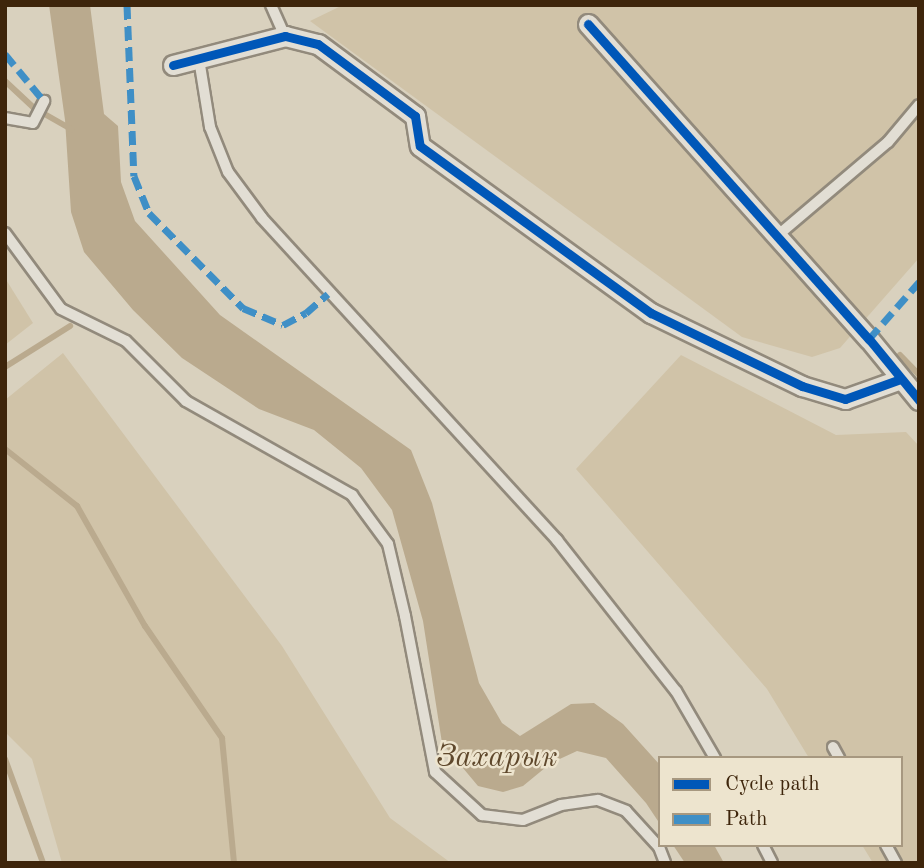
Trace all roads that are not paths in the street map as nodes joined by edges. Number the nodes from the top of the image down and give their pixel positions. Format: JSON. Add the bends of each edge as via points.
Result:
{"nodes":[{"id":1,"x":271,"y":5,"type":"edge"},
{"id":2,"x":588,"y":24,"type":"dead end"},
{"id":3,"x":285,"y":36,"type":"junction"},
{"id":4,"x":199,"y":58,"type":"junction"},
{"id":5,"x":173,"y":65,"type":"dead end"},
{"id":6,"x":44,"y":101,"type":"dead end"},
{"id":7,"x":919,"y":105,"type":"edge"},
{"id":8,"x":5,"y":118,"type":"edge"},
{"id":9,"x":5,"y":233,"type":"edge"},
{"id":10,"x":777,"y":236,"type":"junction"},
{"id":11,"x":901,"y":379,"type":"junction"},
{"id":12,"x":919,"y":400,"type":"edge"},
{"id":13,"x":833,"y":747,"type":"dead end"},
{"id":14,"x":714,"y":756,"type":"edge"},
{"id":15,"x":838,"y":756,"type":"edge"},
{"id":16,"x":658,"y":846,"type":"edge"},
{"id":17,"x":764,"y":847,"type":"edge"},
{"id":18,"x":887,"y":847,"type":"edge"},
{"id":19,"x":772,"y":863,"type":"edge"},
{"id":20,"x":896,"y":863,"type":"edge"}],
"edges":[{"from":1,"to":3,"type":"lane"},
{"from":2,"to":10,"type":"street"},
{"from":3,"to":4,"type":"street"},
{"from":3,"to":11,"type":"street","via":[[318,44],[415,117],[421,146],[650,313],[802,386],[845,399]]},
{"from":4,"to":5,"type":"street"},
{"from":4,"to":14,"type":"lane","via":[[215,139],[228,172],[262,218],[557,540],[676,691]]},
{"from":6,"to":8,"type":"lane","via":[[33,124]]},
{"from":7,"to":10,"type":"lane","via":[[888,142]]},
{"from":9,"to":16,"type":"lane","via":[[61,309],[126,341],[187,401],[352,495],[388,544],[435,772],[482,815],[523,820],[561,805],[598,800],[626,811]]},
{"from":10,"to":11,"type":"street"},
{"from":11,"to":12,"type":"street"},
{"from":13,"to":15,"type":"lane"},
{"from":17,"to":19,"type":"lane"},
{"from":18,"to":20,"type":"lane"}]}
